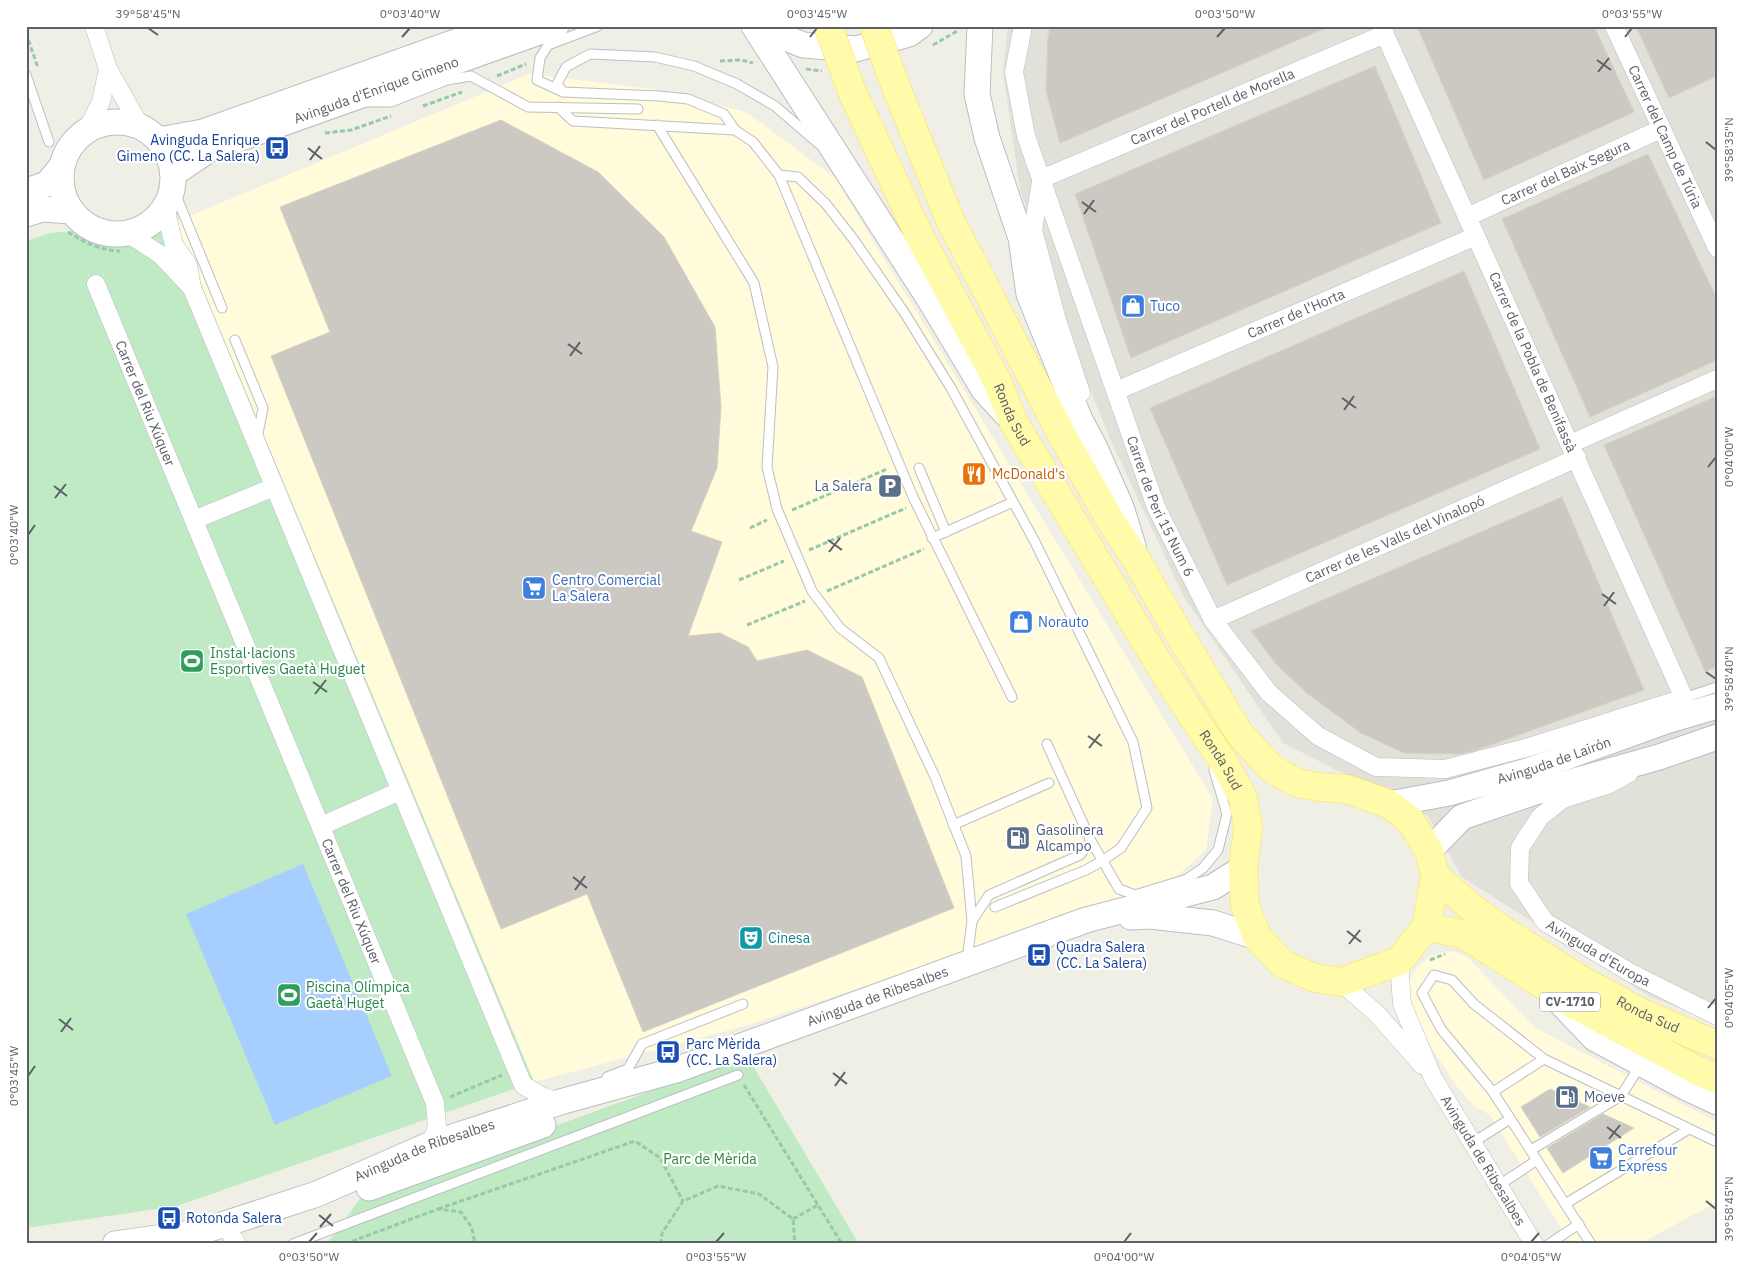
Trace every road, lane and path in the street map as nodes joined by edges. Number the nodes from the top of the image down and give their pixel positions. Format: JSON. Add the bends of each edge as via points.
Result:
{"nodes":[{"id":1,"x":94,"y":26,"type":"edge"},
{"id":2,"x":500,"y":26,"type":"edge"},
{"id":3,"x":556,"y":26,"type":"edge"},
{"id":4,"x":598,"y":26,"type":"edge"},
{"id":5,"x":756,"y":26,"type":"edge"},
{"id":6,"x":828,"y":26,"type":"edge"},
{"id":7,"x":874,"y":26,"type":"edge"},
{"id":8,"x":920,"y":26,"type":"edge"},
{"id":9,"x":980,"y":26,"type":"edge"},
{"id":10,"x":1023,"y":26,"type":"edge"},
{"id":11,"x":1614,"y":26,"type":"edge"},
{"id":12,"x":1383,"y":30,"type":"edge"},
{"id":13,"x":475,"y":32,"type":"edge"},
{"id":14,"x":540,"y":58,"type":"junction"},
{"id":15,"x":717,"y":62,"type":"dead end"},
{"id":16,"x":757,"y":64,"type":"dead end"},
{"id":17,"x":108,"y":69,"type":"junction"},
{"id":18,"x":26,"y":75,"type":"edge"},
{"id":19,"x":483,"y":83,"type":"junction"},
{"id":20,"x":563,"y":92,"type":"junction"},
{"id":21,"x":343,"y":102,"type":"junction"},
{"id":22,"x":421,"y":106,"type":"dead end"},
{"id":23,"x":558,"y":107,"type":"junction"},
{"id":24,"x":638,"y":109,"type":"dead end"},
{"id":25,"x":395,"y":115,"type":"dead end"},
{"id":26,"x":657,"y":125,"type":"junction"},
{"id":27,"x":1662,"y":129,"type":"junction"},
{"id":28,"x":87,"y":130,"type":"junction"},
{"id":29,"x":735,"y":130,"type":"junction"},
{"id":30,"x":150,"y":133,"type":"junction"},
{"id":31,"x":319,"y":133,"type":"dead end"},
{"id":32,"x":49,"y":142,"type":"dead end"},
{"id":33,"x":779,"y":175,"type":"junction"},
{"id":34,"x":1041,"y":179,"type":"junction"},
{"id":35,"x":40,"y":180,"type":"edge"},
{"id":36,"x":170,"y":190,"type":"junction"},
{"id":37,"x":862,"y":195,"type":"junction"},
{"id":38,"x":26,"y":214,"type":"edge"},
{"id":39,"x":1467,"y":217,"type":"junction"},
{"id":40,"x":68,"y":220,"type":"junction"},
{"id":41,"x":1476,"y":236,"type":"junction"},
{"id":42,"x":126,"y":242,"type":"junction"},
{"id":43,"x":1717,"y":248,"type":"edge"},
{"id":44,"x":96,"y":284,"type":"dead end"},
{"id":45,"x":192,"y":288,"type":"junction"},
{"id":46,"x":222,"y":308,"type":"dead end"},
{"id":47,"x":235,"y":340,"type":"dead end"},
{"id":48,"x":1717,"y":379,"type":"edge"},
{"id":49,"x":1116,"y":391,"type":"junction"},
{"id":50,"x":1014,"y":423,"type":"junction"},
{"id":51,"x":256,"y":444,"type":"junction"},
{"id":52,"x":1094,"y":446,"type":"junction"},
{"id":53,"x":1574,"y":451,"type":"junction"},
{"id":54,"x":899,"y":464,"type":"junction"},
{"id":55,"x":919,"y":468,"type":"dead end"},
{"id":56,"x":274,"y":487,"type":"junction"},
{"id":57,"x":1013,"y":502,"type":"junction"},
{"id":58,"x":916,"y":504,"type":"junction"},
{"id":59,"x":779,"y":515,"type":"junction"},
{"id":60,"x":194,"y":520,"type":"junction"},
{"id":61,"x":750,"y":528,"type":"dead end"},
{"id":62,"x":946,"y":532,"type":"junction"},
{"id":63,"x":934,"y":541,"type":"junction"},
{"id":64,"x":796,"y":556,"type":"junction"},
{"id":65,"x":1138,"y":561,"type":"junction"},
{"id":66,"x":739,"y":580,"type":"dead end"},
{"id":67,"x":816,"y":596,"type":"junction"},
{"id":68,"x":1213,"y":620,"type":"junction"},
{"id":69,"x":748,"y":625,"type":"dead end"},
{"id":70,"x":1717,"y":686,"type":"edge"},
{"id":71,"x":1012,"y":697,"type":"dead end"},
{"id":72,"x":1684,"y":698,"type":"junction"},
{"id":73,"x":1717,"y":706,"type":"edge"},
{"id":74,"x":1186,"y":708,"type":"junction"},
{"id":75,"x":1663,"y":713,"type":"junction"},
{"id":76,"x":1717,"y":737,"type":"edge"},
{"id":77,"x":1047,"y":744,"type":"dead end"},
{"id":78,"x":1659,"y":757,"type":"junction"},
{"id":79,"x":1376,"y":767,"type":"joint"},
{"id":80,"x":1049,"y":783,"type":"dead end"},
{"id":81,"x":400,"y":790,"type":"junction"},
{"id":82,"x":1389,"y":804,"type":"junction"},
{"id":83,"x":953,"y":825,"type":"junction"},
{"id":84,"x":321,"y":826,"type":"junction"},
{"id":85,"x":1090,"y":841,"type":"junction"},
{"id":86,"x":1102,"y":861,"type":"junction"},
{"id":87,"x":1432,"y":864,"type":"junction"},
{"id":88,"x":1243,"y":868,"type":"junction"},
{"id":89,"x":995,"y":907,"type":"dead end"},
{"id":90,"x":1086,"y":920,"type":"junction"},
{"id":91,"x":972,"y":921,"type":"junction"},
{"id":92,"x":1426,"y":928,"type":"junction"},
{"id":93,"x":1257,"y":937,"type":"junction"},
{"id":94,"x":1399,"y":961,"type":"junction"},
{"id":95,"x":966,"y":964,"type":"junction"},
{"id":96,"x":1341,"y":982,"type":"junction"},
{"id":97,"x":1547,"y":988,"type":"junction"},
{"id":98,"x":743,"y":1004,"type":"dead end"},
{"id":99,"x":1717,"y":1016,"type":"edge"},
{"id":100,"x":1717,"y":1045,"type":"edge"},
{"id":101,"x":1544,"y":1058,"type":"junction"},
{"id":102,"x":1641,"y":1064,"type":"junction"},
{"id":103,"x":670,"y":1072,"type":"junction"},
{"id":104,"x":738,"y":1074,"type":"joint"},
{"id":105,"x":519,"y":1077,"type":"junction"},
{"id":106,"x":1433,"y":1078,"type":"junction"},
{"id":107,"x":1717,"y":1079,"type":"edge"},
{"id":108,"x":591,"y":1086,"type":"junction"},
{"id":109,"x":1493,"y":1092,"type":"junction"},
{"id":110,"x":1621,"y":1096,"type":"junction"},
{"id":111,"x":1717,"y":1102,"type":"edge"},
{"id":112,"x":435,"y":1103,"type":"junction"},
{"id":113,"x":1510,"y":1118,"type":"junction"},
{"id":114,"x":535,"y":1124,"type":"junction"},
{"id":115,"x":1689,"y":1129,"type":"junction"},
{"id":116,"x":1717,"y":1142,"type":"edge"},
{"id":117,"x":1472,"y":1143,"type":"junction"},
{"id":118,"x":1530,"y":1150,"type":"junction"},
{"id":119,"x":431,"y":1155,"type":"junction"},
{"id":120,"x":1537,"y":1160,"type":"junction"},
{"id":121,"x":1498,"y":1186,"type":"junction"},
{"id":122,"x":683,"y":1201,"type":"junction"},
{"id":123,"x":1565,"y":1204,"type":"junction"},
{"id":124,"x":818,"y":1205,"type":"junction"},
{"id":125,"x":438,"y":1209,"type":"junction"},
{"id":126,"x":792,"y":1219,"type":"junction"},
{"id":127,"x":1579,"y":1224,"type":"junction"},
{"id":128,"x":231,"y":1234,"type":"edge"},
{"id":129,"x":204,"y":1238,"type":"edge"},
{"id":130,"x":115,"y":1244,"type":"edge"},
{"id":131,"x":293,"y":1244,"type":"edge"},
{"id":132,"x":345,"y":1244,"type":"edge"},
{"id":133,"x":475,"y":1244,"type":"edge"},
{"id":134,"x":662,"y":1244,"type":"edge"},
{"id":135,"x":796,"y":1244,"type":"edge"},
{"id":136,"x":842,"y":1244,"type":"edge"},
{"id":137,"x":1534,"y":1244,"type":"edge"},
{"id":138,"x":1549,"y":1244,"type":"edge"},
{"id":139,"x":1591,"y":1244,"type":"edge"}],
"edges":[{"from":1,"to":17,"type":"street"},
{"from":2,"to":13,"type":"street","name":"Avinguda d'Enrique Gimeno"},
{"from":3,"to":21,"type":"street","name":"Avinguda d'Enrique Gimeno"},
{"from":4,"to":14,"type":"lane","via":[[548,45]]},
{"from":5,"to":8,"type":"street","via":[[803,45],[856,49],[909,34]]},
{"from":5,"to":37,"type":"street"},
{"from":6,"to":50,"type":"main road","name":"Ronda Sud","bridge":true,"via":[[853,94],[920,237],[996,379]]},
{"from":7,"to":65,"type":"main road","bridge":true,"via":[[950,220],[1062,437]]},
{"from":9,"to":52,"type":"street","via":[[977,94],[987,138],[1021,238],[1029,294],[1080,420]]},
{"from":10,"to":34,"type":"street","via":[[1014,72],[1026,136]]},
{"from":11,"to":27,"type":"street","name":"Carrer del Camp de Túria"},
{"from":12,"to":34,"type":"street","name":"Carrer del Portell de Morella"},
{"from":12,"to":39,"type":"street","name":"Carrer de la Pobla de Benifassà"},
{"from":13,"to":30,"type":"street","name":"Avinguda d'Enrique Gimeno","via":[[203,132]]},
{"from":14,"to":19,"type":"path"},
{"from":14,"to":20,"type":"lane","via":[[537,80]]},
{"from":15,"to":16,"type":"path","via":[[742,60]]},
{"from":17,"to":28,"type":"street","via":[[101,102]]},
{"from":17,"to":30,"type":"street"},
{"from":18,"to":32,"type":"lane"},
{"from":19,"to":21,"type":"lane","via":[[471,76],[447,80],[391,102]]},
{"from":19,"to":22,"type":"path"},
{"from":19,"to":23,"type":"lane","via":[[528,107]]},
{"from":20,"to":29,"type":"lane","via":[[688,100],[724,114]]},
{"from":20,"to":37,"type":"lane","via":[[557,84],[566,68],[590,54],[655,57],[694,66],[737,84],[775,106],[818,143]]},
{"from":21,"to":36,"type":"street","name":"Avinguda d'Enrique Gimeno","via":[[210,149]]},
{"from":23,"to":24,"type":"lane"},
{"from":23,"to":26,"type":"lane","via":[[573,120]]},
{"from":25,"to":31,"type":"path","via":[[351,130]]},
{"from":26,"to":29,"type":"lane"},
{"from":26,"to":59,"type":"lane","via":[[754,283],[772,367],[767,467]]},
{"from":27,"to":39,"type":"street","name":"Carrer del Baix Segura"},
{"from":27,"to":43,"type":"street","name":"Carrer del Camp de Túria"},
{"from":28,"to":30,"type":"street","via":[[113,121]]},
{"from":28,"to":35,"type":"street"},
{"from":29,"to":33,"type":"lane","via":[[753,142]]},
{"from":30,"to":36,"type":"street","via":[[169,156]]},
{"from":33,"to":54,"type":"lane"},
{"from":33,"to":57,"type":"lane","via":[[798,177],[826,204],[859,247],[951,388]]},
{"from":34,"to":49,"type":"street","name":"Carrer de Peri 15 Num 6"},
{"from":34,"to":52,"type":"street","via":[[1033,230]]},
{"from":35,"to":40,"type":"street","via":[[62,190]]},
{"from":36,"to":42,"type":"street","via":[[149,224]]},
{"from":36,"to":45,"type":"street","via":[[174,244],[188,265]]},
{"from":36,"to":46,"type":"lane"},
{"from":37,"to":50,"type":"street","via":[[984,390]]},
{"from":38,"to":40,"type":"street","via":[[42,209]]},
{"from":39,"to":41,"type":"street","name":"Carrer de la Pobla de Benifassà"},
{"from":40,"to":42,"type":"street"},
{"from":40,"to":42,"type":"path","via":[[88,244],[106,250]]},
{"from":41,"to":49,"type":"street","name":"Carrer de l'Horta"},
{"from":41,"to":53,"type":"street","name":"Carrer de la Pobla de Benifassà"},
{"from":42,"to":45,"type":"street","via":[[161,255]]},
{"from":44,"to":60,"type":"street","name":"Carrer del Riu Xúquer"},
{"from":45,"to":51,"type":"street"},
{"from":47,"to":51,"type":"lane","via":[[263,408]]},
{"from":48,"to":53,"type":"street","name":"Carrer de les Valls del Vinalopó"},
{"from":49,"to":68,"type":"street","name":"Carrer de Peri 15 Num 6","via":[[1156,507]]},
{"from":50,"to":74,"type":"main road","name":"Ronda Sud"},
{"from":51,"to":56,"type":"street"},
{"from":52,"to":65,"type":"street","via":[[1121,507]]},
{"from":53,"to":68,"type":"street","name":"Carrer de les Valls del Vinalopó"},
{"from":53,"to":72,"type":"street","name":"Carrer de la Pobla de Benifassà"},
{"from":54,"to":58,"type":"lane"},
{"from":54,"to":59,"type":"path"},
{"from":55,"to":62,"type":"lane"},
{"from":56,"to":60,"type":"street"},
{"from":56,"to":81,"type":"street"},
{"from":57,"to":62,"type":"lane"},
{"from":57,"to":86,"type":"lane","via":[[1133,742],[1147,808],[1121,848]]},
{"from":58,"to":63,"type":"lane"},
{"from":58,"to":64,"type":"path"},
{"from":59,"to":61,"type":"path"},
{"from":59,"to":64,"type":"lane"},
{"from":60,"to":84,"type":"street","name":"Carrer del Riu Xúquer"},
{"from":62,"to":63,"type":"lane"},
{"from":63,"to":67,"type":"path"},
{"from":63,"to":71,"type":"lane"},
{"from":64,"to":66,"type":"path"},
{"from":64,"to":67,"type":"lane"},
{"from":65,"to":82,"type":"main road","name":"Ronda Sud","via":[[1239,732],[1271,768],[1297,783],[1347,789]]},
{"from":67,"to":69,"type":"path"},
{"from":67,"to":83,"type":"lane","via":[[840,628],[878,658],[935,777]]},
{"from":68,"to":79,"type":"street","name":"Carrer de Peri 15 Num 6","via":[[1269,692],[1318,736]]},
{"from":70,"to":72,"type":"lane"},
{"from":72,"to":75,"type":"street","name":"Avinguda de Lairón"},
{"from":73,"to":75,"type":"street","name":"Avinguda de Lairón"},
{"from":74,"to":86,"type":"lane","via":[[1217,779],[1228,814],[1218,850],[1203,868],[1187,879],[1135,895],[1119,890]]},
{"from":74,"to":88,"type":"main road","name":"Ronda Sud","via":[[1223,761],[1243,798],[1248,826]]},
{"from":75,"to":79,"type":"street","name":"Avinguda de Lairón","via":[[1445,769]]},
{"from":75,"to":82,"type":"street","name":"Avinguda de Lairón","via":[[1530,770],[1449,793]]},
{"from":76,"to":78,"type":"street","name":"Avinguda de Lairón"},
{"from":77,"to":85,"type":"lane"},
{"from":78,"to":87,"type":"street","name":"Avinguda de Lairón","via":[[1532,793],[1462,817]]},
{"from":78,"to":99,"type":"street","name":"Avinguda d'Europa","via":[[1606,785],[1563,799],[1540,817],[1520,848],[1519,883],[1545,922],[1631,973]]},
{"from":80,"to":83,"type":"lane"},
{"from":81,"to":84,"type":"street","name":"Carrer del Riu Xúquer"},
{"from":81,"to":105,"type":"street"},
{"from":82,"to":87,"type":"main road","name":"Ronda Sud","via":[[1411,821]]},
{"from":83,"to":91,"type":"lane","via":[[966,856]]},
{"from":84,"to":112,"type":"street","name":"Carrer del Riu Xúquer"},
{"from":85,"to":86,"type":"lane"},
{"from":85,"to":91,"type":"lane","via":[[1080,855],[989,895]]},
{"from":86,"to":89,"type":"lane"},
{"from":87,"to":92,"type":"main road"},
{"from":87,"to":100,"type":"main road","name":"Ronda Sud","number":"CV-1710","via":[[1473,909],[1501,930],[1640,1012]]},
{"from":88,"to":90,"type":"street","name":"Avinguda de Ribesalbes","via":[[1213,887]]},
{"from":88,"to":93,"type":"main road","name":"Ronda Sud","via":[[1244,905]]},
{"from":90,"to":93,"type":"street","name":"Avinguda de Ribesalbes","via":[[1150,916],[1213,923]]},
{"from":90,"to":95,"type":"street","name":"Avinguda de Ribesalbes"},
{"from":91,"to":95,"type":"lane"},
{"from":92,"to":94,"type":"main road"},
{"from":92,"to":97,"type":"main road","name":"Ronda Sud","number":"CV-1710","via":[[1463,934]]},
{"from":93,"to":96,"type":"main road","via":[[1283,964],[1314,978]]},
{"from":94,"to":96,"type":"main road"},
{"from":94,"to":106,"type":"street","name":"Avinguda de Ribesalbes","via":[[1402,1004]]},
{"from":95,"to":103,"type":"street","name":"Avinguda de Ribesalbes"},
{"from":96,"to":106,"type":"street","name":"Avinguda de Ribesalbes","via":[[1378,1015]]},
{"from":97,"to":102,"type":"street","via":[[1594,1038]]},
{"from":97,"to":107,"type":"main road","name":"Ronda Sud","number":"CV-1710"},
{"from":98,"to":108,"type":"lane","via":[[642,1044],[628,1069]]},
{"from":101,"to":109,"type":"lane"},
{"from":101,"to":109,"type":"lane","via":[[1474,1004],[1452,980],[1434,975],[1422,993],[1441,1029]]},
{"from":101,"to":110,"type":"lane"},
{"from":102,"to":110,"type":"lane"},
{"from":102,"to":111,"type":"street"},
{"from":103,"to":108,"type":"street","name":"Avinguda de Ribesalbes"},
{"from":103,"to":114,"type":"street","name":"Avinguda de Ribesalbes","via":[[626,1095]]},
{"from":104,"to":114,"type":"lane"},
{"from":104,"to":124,"type":"path"},
{"from":105,"to":112,"type":"path"},
{"from":105,"to":114,"type":"street"},
{"from":105,"to":114,"type":"street"},
{"from":106,"to":117,"type":"street","name":"Avinguda de Ribesalbes"},
{"from":108,"to":114,"type":"street","name":"Avinguda de Ribesalbes"},
{"from":109,"to":113,"type":"lane"},
{"from":110,"to":115,"type":"lane"},
{"from":110,"to":118,"type":"lane"},
{"from":112,"to":119,"type":"street","name":"Carrer del Riu Xúquer","via":[[437,1126]]},
{"from":113,"to":117,"type":"lane"},
{"from":113,"to":118,"type":"lane"},
{"from":114,"to":119,"type":"street","name":"Avinguda de Ribesalbes"},
{"from":114,"to":131,"type":"lane"},
{"from":115,"to":116,"type":"lane"},
{"from":115,"to":123,"type":"lane"},
{"from":117,"to":121,"type":"street","name":"Avinguda de Ribesalbes"},
{"from":118,"to":120,"type":"lane"},
{"from":119,"to":128,"type":"street","name":"Avinguda de Ribesalbes","via":[[365,1189],[317,1194]]},
{"from":120,"to":121,"type":"lane"},
{"from":120,"to":123,"type":"lane"},
{"from":121,"to":137,"type":"street","name":"Avinguda de Ribesalbes"},
{"from":122,"to":125,"type":"path","via":[[660,1158],[635,1141]]},
{"from":122,"to":126,"type":"path","via":[[718,1186],[759,1194]]},
{"from":122,"to":134,"type":"path","via":[[662,1232]]},
{"from":123,"to":127,"type":"lane"},
{"from":124,"to":126,"type":"path"},
{"from":124,"to":136,"type":"path"},
{"from":125,"to":132,"type":"path"},
{"from":125,"to":133,"type":"path","via":[[461,1212],[472,1228]]},
{"from":126,"to":135,"type":"path"},
{"from":127,"to":138,"type":"lane"},
{"from":127,"to":139,"type":"lane"},
{"from":128,"to":129,"type":"street","name":"Avinguda de Ribesalbes"},
{"from":129,"to":130,"type":"street","name":"Avinguda de Ribesalbes"}]}
